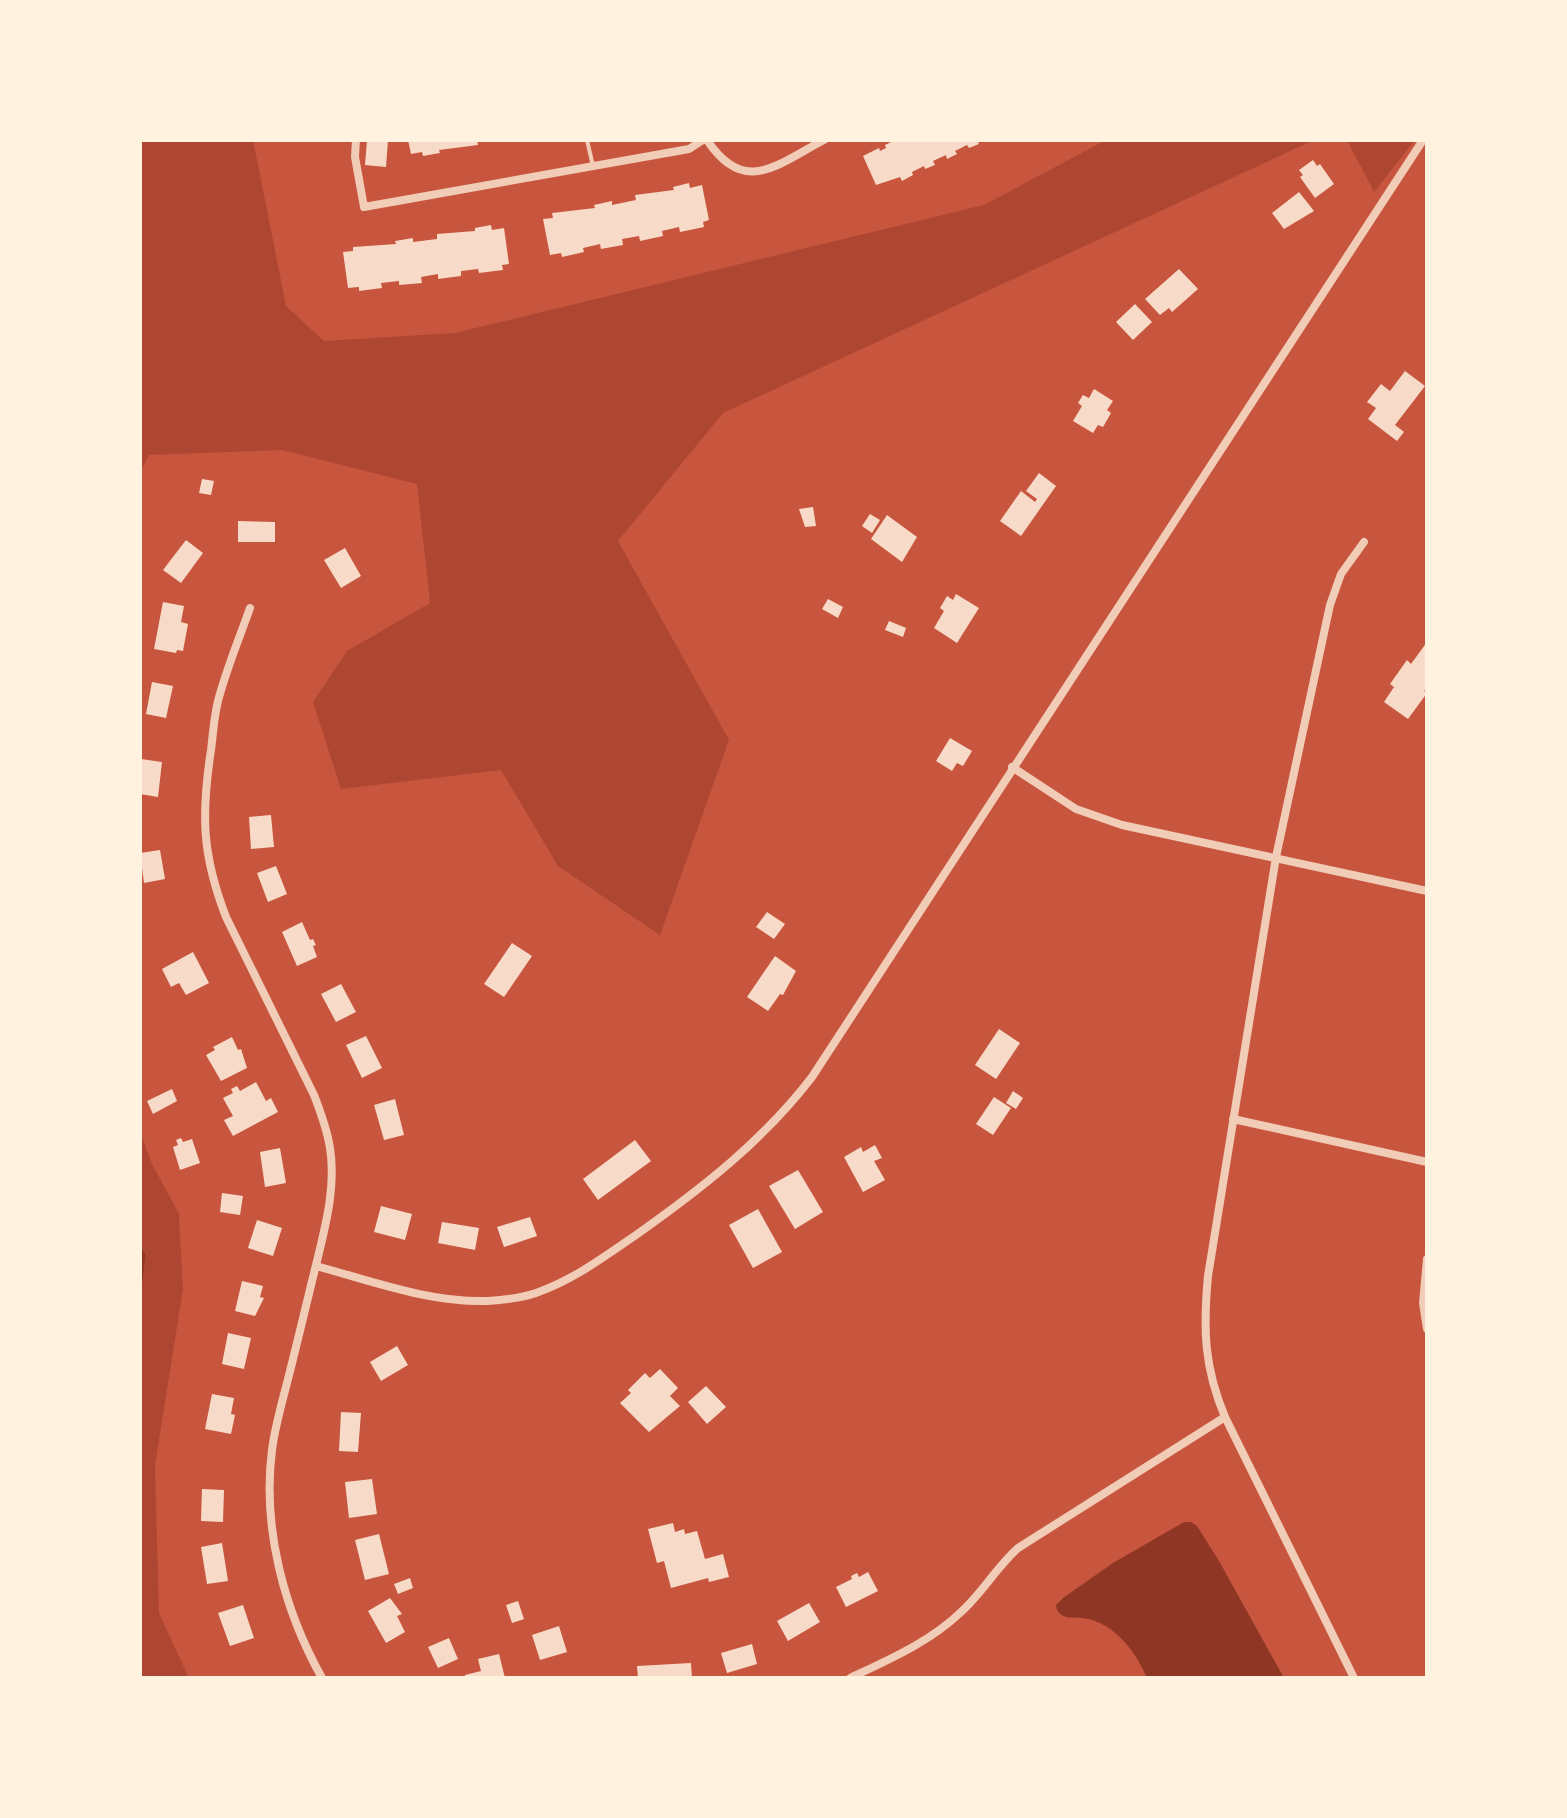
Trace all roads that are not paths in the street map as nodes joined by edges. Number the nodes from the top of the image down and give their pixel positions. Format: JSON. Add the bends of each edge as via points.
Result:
{"nodes":[{"id":1,"x":356,"y":140,"type":"edge"},
{"id":2,"x":587,"y":140,"type":"edge"},
{"id":3,"x":705,"y":140,"type":"edge"},
{"id":4,"x":824,"y":140,"type":"edge"},
{"id":5,"x":1423,"y":140,"type":"edge"},
{"id":6,"x":593,"y":166,"type":"junction"},
{"id":7,"x":1364,"y":542,"type":"dead end"},
{"id":8,"x":250,"y":608,"type":"dead end"},
{"id":9,"x":1012,"y":767,"type":"junction"},
{"id":10,"x":1276,"y":857,"type":"junction"},
{"id":11,"x":1427,"y":891,"type":"edge"},
{"id":12,"x":1233,"y":1119,"type":"junction"},
{"id":13,"x":1427,"y":1162,"type":"edge"},
{"id":14,"x":1427,"y":1259,"type":"edge"},
{"id":15,"x":316,"y":1266,"type":"junction"},
{"id":16,"x":1427,"y":1329,"type":"edge"},
{"id":17,"x":1225,"y":1417,"type":"junction"},
{"id":18,"x":322,"y":1678,"type":"edge"},
{"id":19,"x":850,"y":1678,"type":"edge"},
{"id":20,"x":1354,"y":1678,"type":"edge"}],
"edges":[{"from":1,"to":6,"type":"street","via":[[364,207]]},
{"from":2,"to":6,"type":"lane"},
{"from":3,"to":4,"type":"street","via":[[726,164],[752,173]]},
{"from":3,"to":6,"type":"street","via":[[689,149]]},
{"from":5,"to":9,"type":"street"},
{"from":7,"to":10,"type":"street","via":[[1341,574],[1330,605]]},
{"from":8,"to":15,"type":"street","via":[[218,701],[205,790],[207,854],[226,917],[325,1122],[332,1180]]},
{"from":9,"to":10,"type":"street","via":[[1076,809],[1098,817]]},
{"from":9,"to":15,"type":"street","via":[[812,1077],[754,1143],[675,1207],[580,1273],[512,1299],[432,1297]]},
{"from":10,"to":11,"type":"street"},
{"from":10,"to":12,"type":"street"},
{"from":12,"to":13,"type":"street"},
{"from":12,"to":17,"type":"street","via":[[1204,1334]]},
{"from":14,"to":16,"type":"street"},
{"from":15,"to":18,"type":"street","via":[[277,1426],[269,1489],[280,1572]]},
{"from":17,"to":19,"type":"street","via":[[1018,1548],[963,1611],[932,1635]]},
{"from":17,"to":20,"type":"street"}]}
